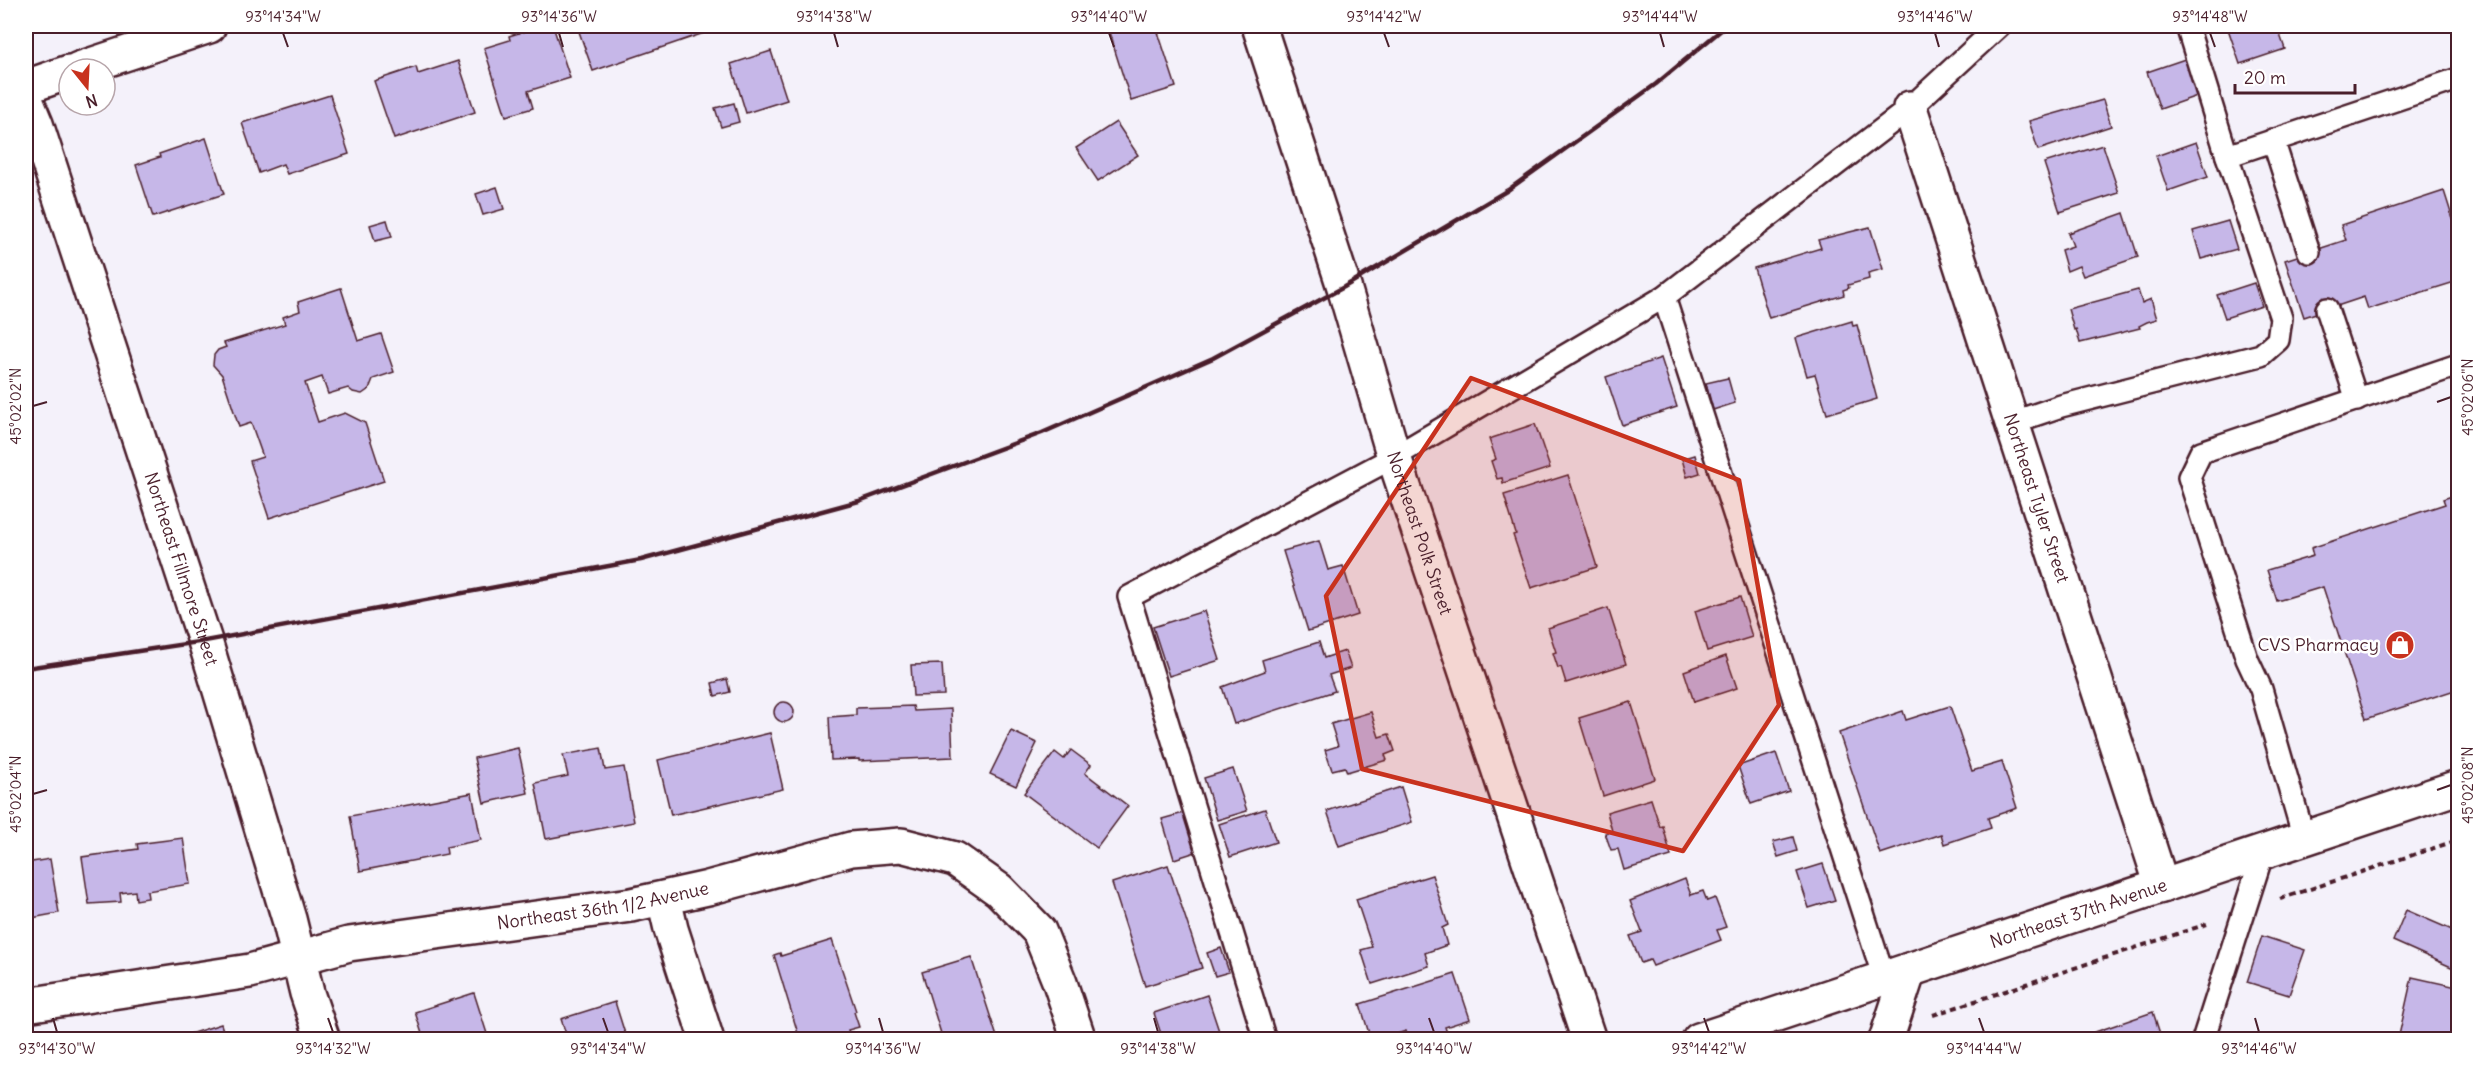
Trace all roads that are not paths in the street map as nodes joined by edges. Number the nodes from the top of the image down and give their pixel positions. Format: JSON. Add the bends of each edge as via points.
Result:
{"nodes":[{"id":1,"x":208,"y":26,"type":"edge"},
{"id":2,"x":1259,"y":26,"type":"edge"},
{"id":3,"x":2000,"y":26,"type":"edge"},
{"id":4,"x":2187,"y":26,"type":"edge"},
{"id":5,"x":115,"y":57,"type":"edge"},
{"id":6,"x":57,"y":76,"type":"edge"},
{"id":7,"x":2458,"y":79,"type":"edge"},
{"id":8,"x":26,"y":87,"type":"edge"},
{"id":9,"x":26,"y":100,"type":"edge"},
{"id":10,"x":1911,"y":108,"type":"junction"},
{"id":11,"x":2273,"y":140,"type":"junction"},
{"id":12,"x":2227,"y":156,"type":"junction"},
{"id":13,"x":2309,"y":252,"type":"dead end"},
{"id":14,"x":1664,"y":297,"type":"junction"},
{"id":15,"x":2327,"y":309,"type":"dead end"},
{"id":16,"x":2458,"y":365,"type":"edge"},
{"id":17,"x":2357,"y":400,"type":"junction"},
{"id":18,"x":2011,"y":423,"type":"junction"},
{"id":19,"x":1394,"y":457,"type":"junction"},
{"id":20,"x":2458,"y":787,"type":"edge"},
{"id":21,"x":2304,"y":838,"type":"junction"},
{"id":22,"x":2263,"y":852,"type":"junction"},
{"id":23,"x":2162,"y":886,"type":"junction"},
{"id":24,"x":664,"y":899,"type":"junction"},
{"id":25,"x":298,"y":958,"type":"junction"},
{"id":26,"x":1896,"y":974,"type":"junction"},
{"id":27,"x":26,"y":1005,"type":"edge"},
{"id":28,"x":323,"y":1040,"type":"edge"},
{"id":29,"x":707,"y":1040,"type":"edge"},
{"id":30,"x":1079,"y":1040,"type":"edge"},
{"id":31,"x":1265,"y":1040,"type":"edge"},
{"id":32,"x":1589,"y":1040,"type":"edge"},
{"id":33,"x":1699,"y":1040,"type":"edge"},
{"id":34,"x":1886,"y":1040,"type":"edge"},
{"id":35,"x":2203,"y":1040,"type":"edge"}],
"edges":[{"from":1,"to":5,"type":"street"},
{"from":2,"to":19,"type":"street","name":"Northeast Polk Street","via":[[1344,287]]},
{"from":3,"to":10,"type":"lane"},
{"from":4,"to":12,"type":"lane"},
{"from":6,"to":8,"type":"street"},
{"from":7,"to":11,"type":"lane"},
{"from":9,"to":25,"type":"street","name":"Northeast Fillmore Street","via":[[206,641]]},
{"from":10,"to":14,"type":"lane"},
{"from":10,"to":18,"type":"street","name":"Northeast Tyler Street"},
{"from":11,"to":12,"type":"lane"},
{"from":11,"to":13,"type":"lane"},
{"from":12,"to":18,"type":"lane","via":[[2281,318],[2278,340],[2261,355],[2061,406]]},
{"from":14,"to":19,"type":"lane"},
{"from":14,"to":26,"type":"lane"},
{"from":15,"to":17,"type":"lane"},
{"from":16,"to":17,"type":"lane"},
{"from":17,"to":21,"type":"lane","via":[[2201,452],[2189,477],[2247,659],[2261,688]]},
{"from":18,"to":23,"type":"street","name":"Northeast Tyler Street"},
{"from":19,"to":31,"type":"lane","via":[[1128,597]]},
{"from":19,"to":32,"type":"street","name":"Northeast Polk Street"},
{"from":20,"to":21,"type":"street","name":"Northeast 37th Avenue"},
{"from":21,"to":22,"type":"street","name":"Northeast 37th Avenue"},
{"from":22,"to":23,"type":"street","name":"Northeast 37th Avenue"},
{"from":22,"to":35,"type":"lane"},
{"from":23,"to":26,"type":"street","name":"Northeast 37th Avenue"},
{"from":24,"to":25,"type":"street","name":"Northeast 36th 1/2 Avenue","via":[[349,945]]},
{"from":24,"to":29,"type":"street"},
{"from":24,"to":30,"type":"street","name":"Northeast 36th 1/2 Avenue","via":[[851,849],[901,845],[955,859],[999,890],[1039,931]]},
{"from":25,"to":27,"type":"street","name":"Northeast 36th 1/2 Avenue","via":[[250,971]]},
{"from":25,"to":28,"type":"street","name":"Northeast Fillmore Street"},
{"from":26,"to":33,"type":"street","name":"Northeast 37th Avenue"},
{"from":26,"to":34,"type":"street"}]}
